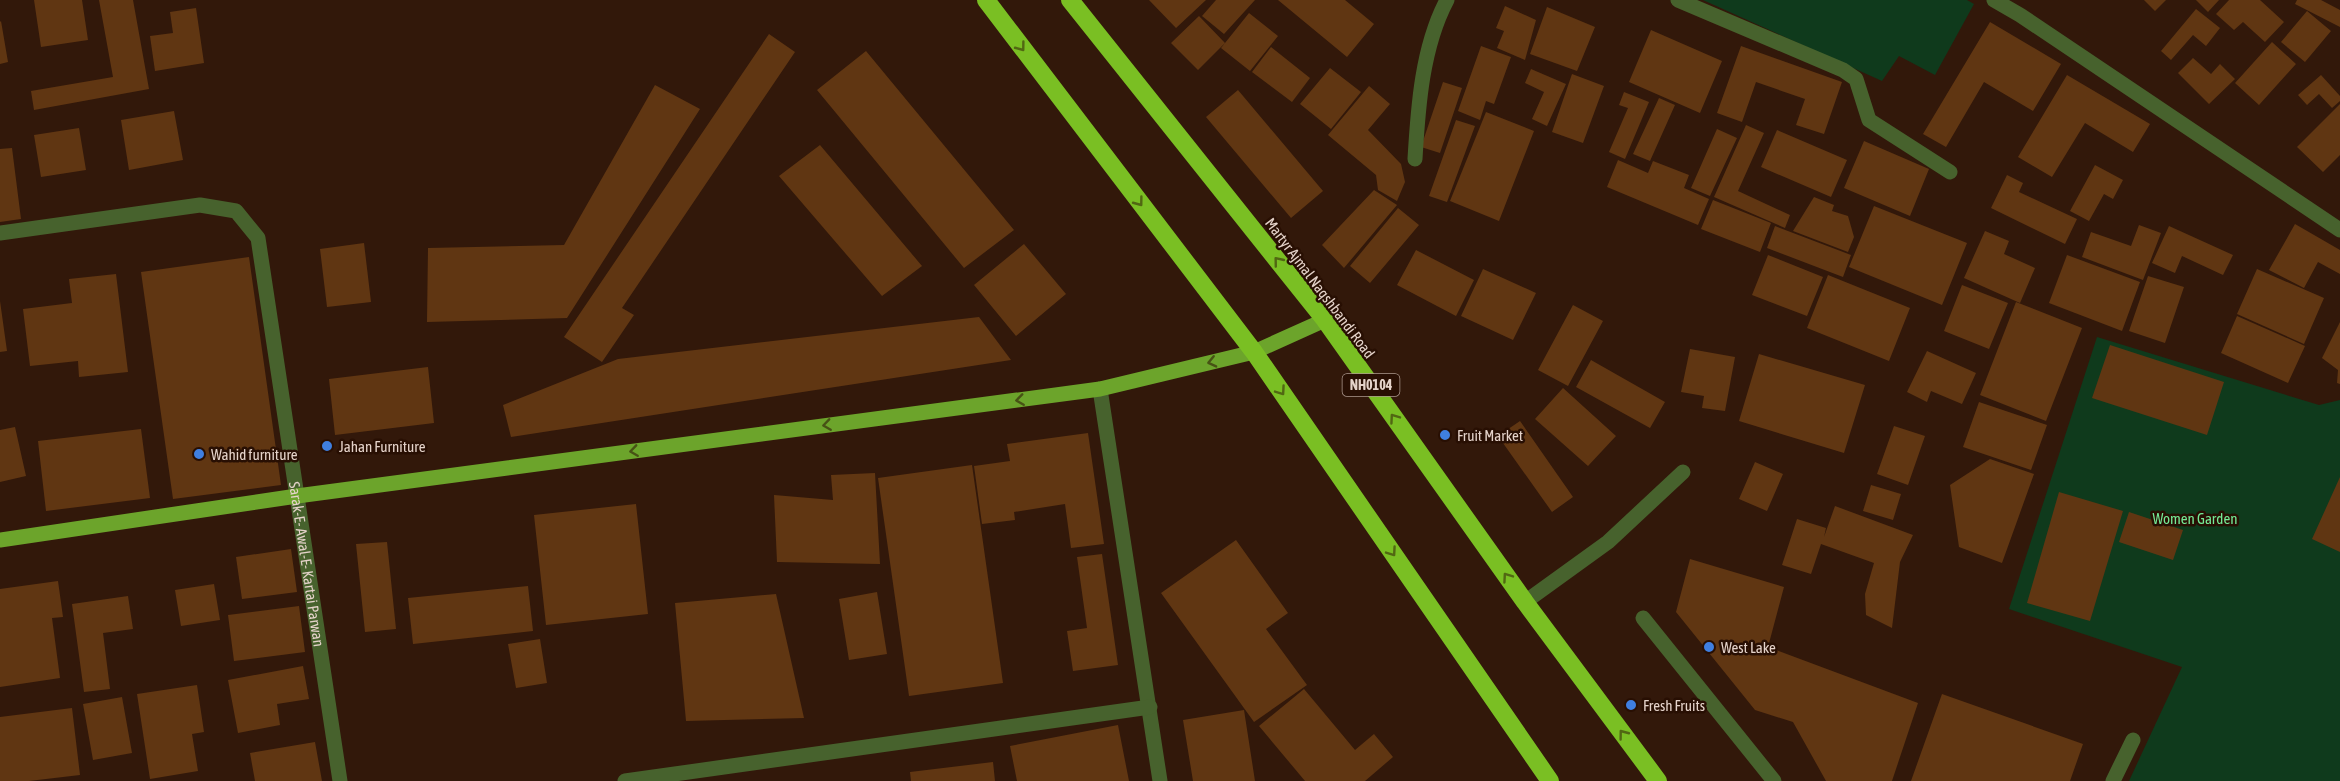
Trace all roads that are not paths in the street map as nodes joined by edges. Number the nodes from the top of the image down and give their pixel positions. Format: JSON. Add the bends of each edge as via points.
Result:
{"nodes":[{"id":1,"x":986,"y":0,"type":"edge"},
{"id":2,"x":1070,"y":0,"type":"edge"},
{"id":3,"x":1447,"y":0,"type":"edge"},
{"id":4,"x":1678,"y":0,"type":"edge"},
{"id":5,"x":1994,"y":0,"type":"edge"},
{"id":6,"x":1415,"y":159,"type":"dead end"},
{"id":7,"x":1950,"y":172,"type":"dead end"},
{"id":8,"x":2340,"y":230,"type":"edge"},
{"id":9,"x":0,"y":232,"type":"edge"},
{"id":10,"x":1325,"y":320,"type":"junction"},
{"id":11,"x":1254,"y":352,"type":"junction"},
{"id":12,"x":1100,"y":389,"type":"junction"},
{"id":13,"x":1683,"y":472,"type":"dead end"},
{"id":14,"x":297,"y":496,"type":"junction"},
{"id":15,"x":0,"y":540,"type":"edge"},
{"id":16,"x":1525,"y":602,"type":"junction"},
{"id":17,"x":1643,"y":618,"type":"dead end"},
{"id":18,"x":1150,"y":707,"type":"junction"},
{"id":19,"x":2133,"y":740,"type":"dead end"},
{"id":20,"x":340,"y":781,"type":"edge"},
{"id":21,"x":625,"y":781,"type":"edge"},
{"id":22,"x":1160,"y":781,"type":"edge"},
{"id":23,"x":1550,"y":781,"type":"edge"},
{"id":24,"x":1658,"y":781,"type":"edge"},
{"id":25,"x":1774,"y":781,"type":"edge"},
{"id":26,"x":2113,"y":781,"type":"edge"}],
"edges":[{"from":1,"to":11,"type":"highway","one_way":true},
{"from":10,"to":2,"type":"highway","name":"Martyr Ajmal Naqshbandi Road","number":"NH0104","one_way":true},
{"from":3,"to":6,"type":"street","via":[[1425,66]]},
{"from":4,"to":7,"type":"street","via":[[1843,70],[1856,79],[1869,120]]},
{"from":5,"to":8,"type":"street"},
{"from":9,"to":14,"type":"street","name":"Sarak-E- Awal-E- Kartai Parwan","via":[[200,205],[236,211],[258,238]]},
{"from":10,"to":11,"type":"main road"},
{"from":16,"to":10,"type":"highway","name":"Martyr Ajmal Naqshbandi Road","number":"NH0104","one_way":true},
{"from":11,"to":12,"type":"main road","one_way":true},
{"from":11,"to":23,"type":"highway","one_way":true},
{"from":12,"to":14,"type":"main road","one_way":true},
{"from":12,"to":18,"type":"street"},
{"from":13,"to":16,"type":"street","via":[[1608,542]]},
{"from":14,"to":15,"type":"main road"},
{"from":14,"to":20,"type":"street","name":"Sarak-E- Awal-E- Kartai Parwan"},
{"from":24,"to":16,"type":"highway","name":"Martyr Ajmal Naqshbandi Road","number":"NH0104","one_way":true},
{"from":17,"to":25,"type":"street"},
{"from":18,"to":21,"type":"street"},
{"from":18,"to":22,"type":"street"},
{"from":19,"to":26,"type":"street"}]}
